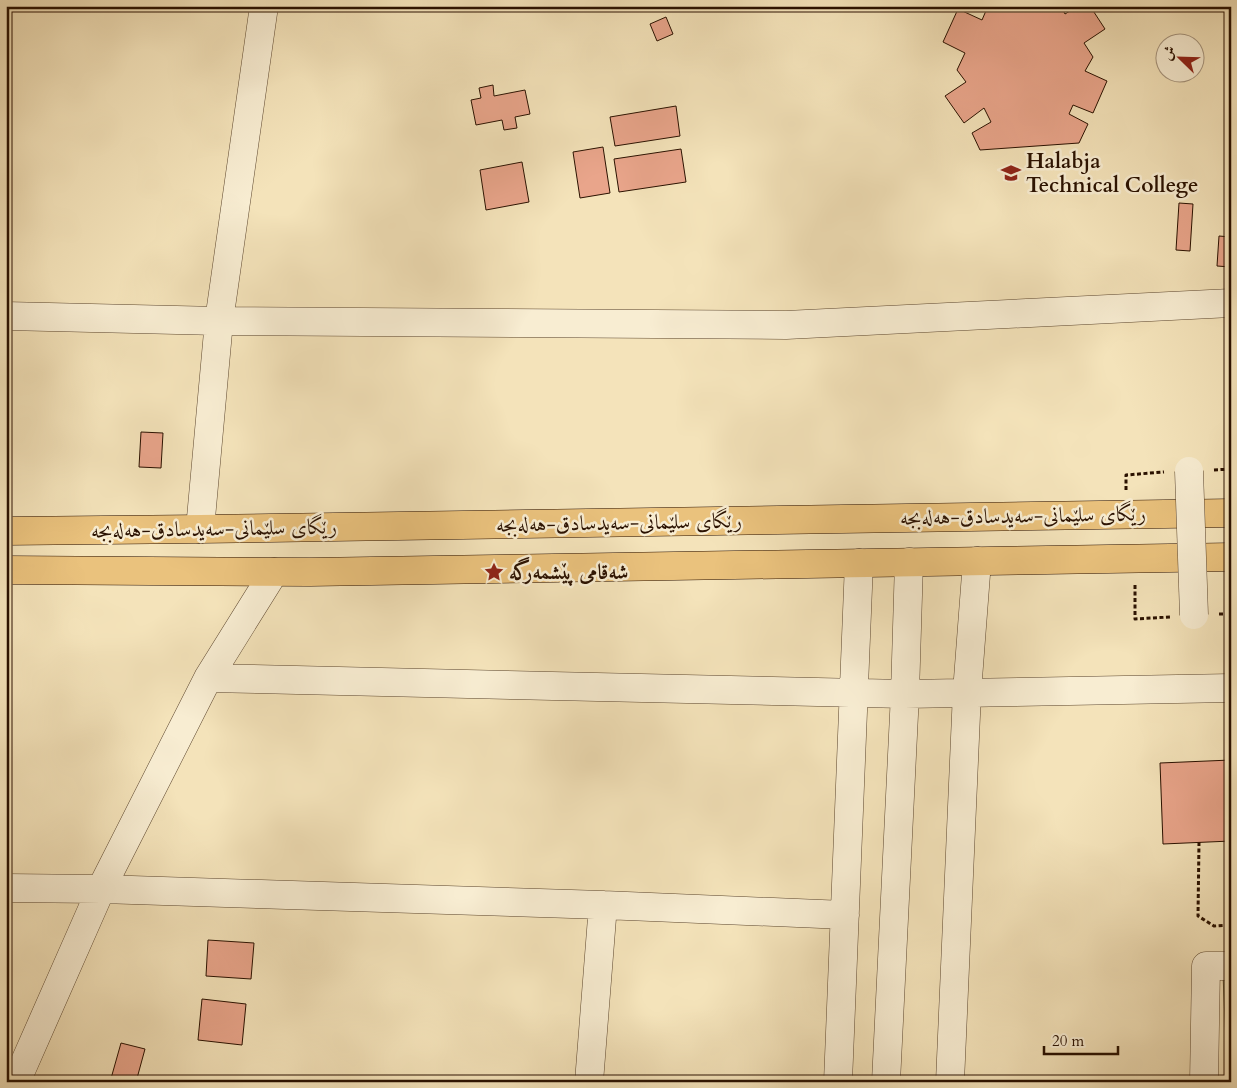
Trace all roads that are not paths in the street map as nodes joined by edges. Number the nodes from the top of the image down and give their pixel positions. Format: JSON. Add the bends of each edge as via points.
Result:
{"nodes":[{"id":1,"x":264,"y":6,"type":"edge"},
{"id":2,"x":1231,"y":303,"type":"edge"},
{"id":3,"x":6,"y":316,"type":"edge"},
{"id":4,"x":219,"y":321,"type":"junction"},
{"id":5,"x":1189,"y":471,"type":"road end"},
{"id":6,"x":1231,"y":513,"type":"edge"},
{"id":7,"x":311,"y":528,"type":"junction"},
{"id":8,"x":200,"y":529,"type":"junction"},
{"id":9,"x":6,"y":531,"type":"edge"},
{"id":10,"x":1231,"y":557,"type":"edge"},
{"id":11,"x":1192,"y":558,"type":"junction"},
{"id":12,"x":977,"y":561,"type":"junction"},
{"id":13,"x":908,"y":562,"type":"junction"},
{"id":14,"x":859,"y":563,"type":"junction"},
{"id":15,"x":6,"y":570,"type":"edge"},
{"id":16,"x":274,"y":572,"type":"junction"},
{"id":17,"x":310,"y":572,"type":"junction"},
{"id":18,"x":1194,"y":615,"type":"road end"},
{"id":19,"x":208,"y":678,"type":"junction"},
{"id":20,"x":1231,"y":688,"type":"edge"},
{"id":21,"x":967,"y":692,"type":"junction"},
{"id":22,"x":854,"y":693,"type":"junction"},
{"id":23,"x":906,"y":694,"type":"junction"},
{"id":24,"x":6,"y":888,"type":"edge"},
{"id":25,"x":101,"y":889,"type":"junction"},
{"id":26,"x":603,"y":905,"type":"junction"},
{"id":27,"x":845,"y":915,"type":"junction"},
{"id":28,"x":1231,"y":966,"type":"edge"},
{"id":29,"x":16,"y":1082,"type":"edge"},
{"id":30,"x":589,"y":1082,"type":"edge"},
{"id":31,"x":838,"y":1082,"type":"edge"},
{"id":32,"x":886,"y":1082,"type":"edge"},
{"id":33,"x":950,"y":1082,"type":"edge"},
{"id":34,"x":1204,"y":1082,"type":"edge"}],
"edges":[{"from":1,"to":4,"type":"street"},
{"from":2,"to":4,"type":"street","via":[[786,325]]},
{"from":3,"to":4,"type":"street"},
{"from":4,"to":8,"type":"street"},
{"from":5,"to":11,"type":"street","bridge":true},
{"from":6,"to":7,"type":"highway","name":"رێگای سلێمانی-سەیدسادق-هەلەبجە"},
{"from":7,"to":8,"type":"highway","name":"رێگای سلێمانی-سەیدسادق-هەلەبجە"},
{"from":7,"to":17,"type":"highway"},
{"from":8,"to":9,"type":"highway","name":"رێگای سلێمانی-سەیدسادق-هەلەبجە"},
{"from":10,"to":11,"type":"highway","name":"رێگای سلێمانی-سەیدسادق-هەلەبجە"},
{"from":11,"to":12,"type":"highway","name":"رێگای سلێمانی-سەیدسادق-هەلەبجە"},
{"from":11,"to":18,"type":"street","bridge":true},
{"from":12,"to":13,"type":"highway","name":"رێگای سلێمانی-سەیدسادق-هەلەبجە"},
{"from":12,"to":21,"type":"street"},
{"from":13,"to":14,"type":"highway","name":"رێگای سلێمانی-سەیدسادق-هەلەبجە"},
{"from":13,"to":23,"type":"street"},
{"from":14,"to":17,"type":"highway","name":"رێگای سلێمانی-سەیدسادق-هەلەبجە"},
{"from":14,"to":22,"type":"street"},
{"from":15,"to":16,"type":"highway","name":"رێگای سلێمانی-سەیدسادق-هەلەبجە"},
{"from":16,"to":17,"type":"highway","name":"رێگای سلێمانی-سەیدسادق-هەلەبجە"},
{"from":16,"to":19,"type":"street"},
{"from":19,"to":22,"type":"street"},
{"from":19,"to":25,"type":"street"},
{"from":20,"to":21,"type":"street"},
{"from":21,"to":23,"type":"street"},
{"from":21,"to":33,"type":"street"},
{"from":22,"to":23,"type":"street"},
{"from":22,"to":27,"type":"street"},
{"from":23,"to":32,"type":"street"},
{"from":24,"to":25,"type":"street"},
{"from":25,"to":26,"type":"street"},
{"from":25,"to":29,"type":"street"},
{"from":26,"to":27,"type":"street"},
{"from":26,"to":30,"type":"street"},
{"from":27,"to":31,"type":"street"},
{"from":28,"to":34,"type":"street","via":[[1206,966]]}]}
